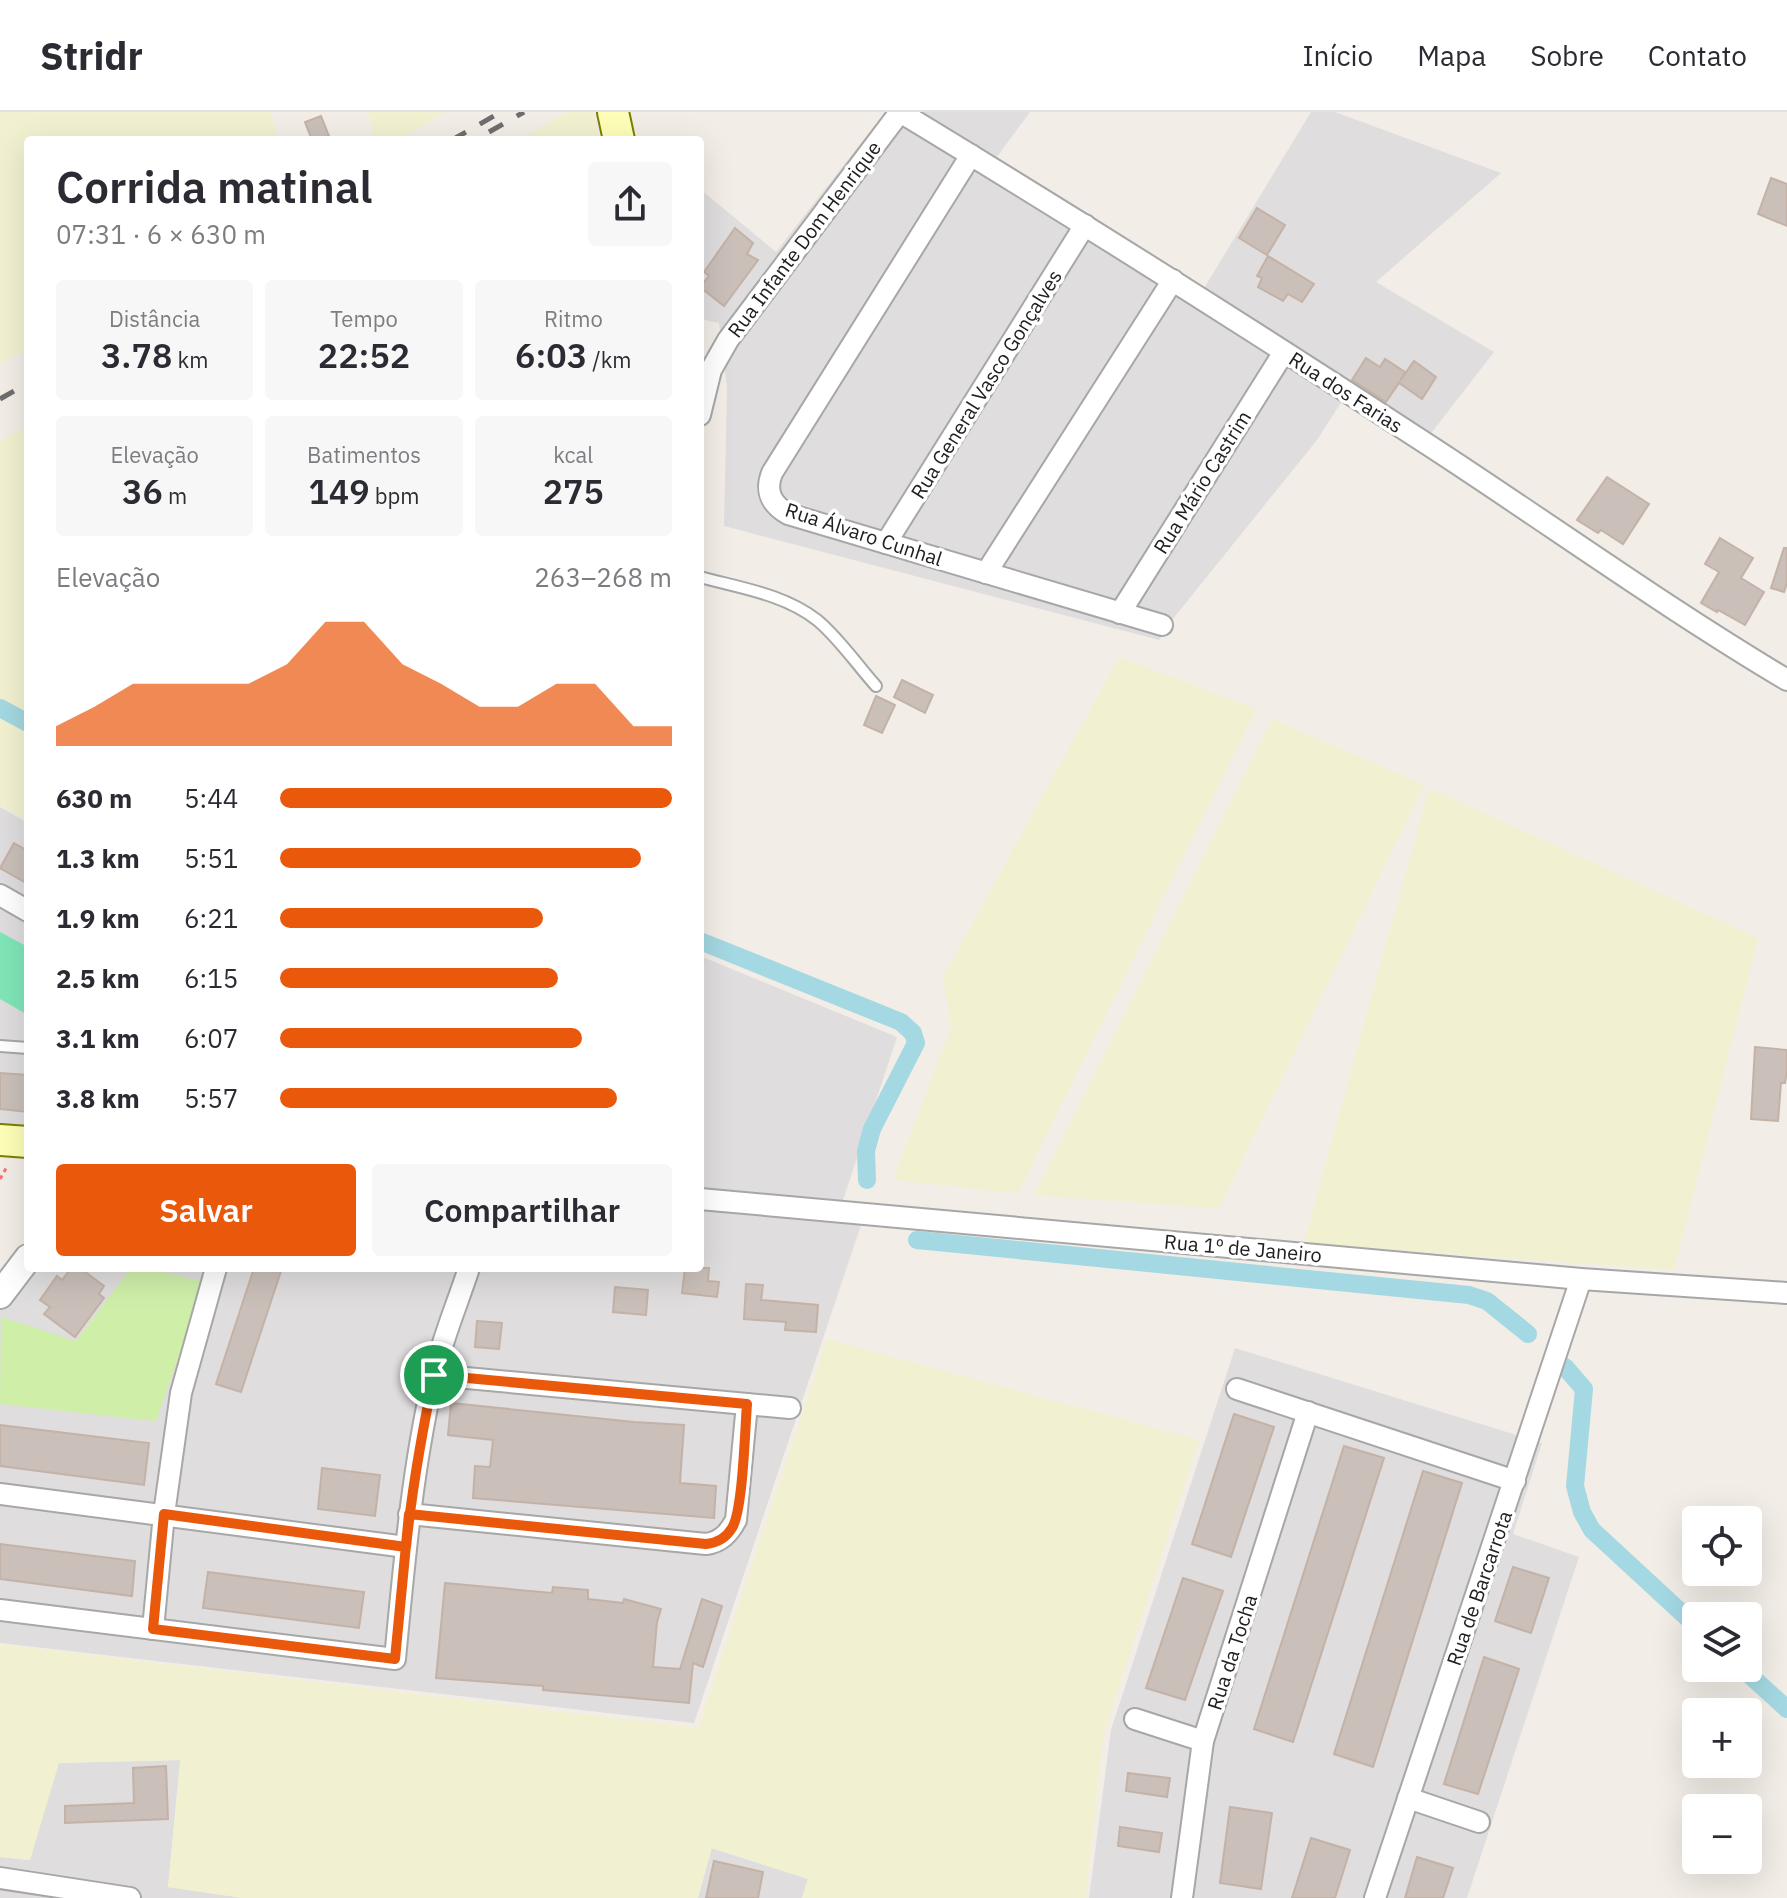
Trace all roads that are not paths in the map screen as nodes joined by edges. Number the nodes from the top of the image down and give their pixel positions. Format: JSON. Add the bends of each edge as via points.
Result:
{"nodes":[{"id":1,"x":900,"y":112,"type":"edge"},
{"id":2,"x":971,"y":155,"type":"junction"},
{"id":3,"x":1085,"y":225,"type":"junction"},
{"id":4,"x":1173,"y":280,"type":"junction"},
{"id":5,"x":1284,"y":352,"type":"junction"},
{"id":6,"x":704,"y":399,"type":"edge"},
{"id":7,"x":886,"y":543,"type":"junction"},
{"id":8,"x":986,"y":573,"type":"junction"},
{"id":9,"x":704,"y":578,"type":"edge"},
{"id":10,"x":1120,"y":613,"type":"junction"},
{"id":11,"x":1162,"y":625,"type":"dead end"},
{"id":12,"x":1787,"y":680,"type":"edge"},
{"id":13,"x":876,"y":686,"type":"dead end"},
{"id":14,"x":0,"y":895,"type":"edge"},
{"id":15,"x":24,"y":909,"type":"edge"},
{"id":16,"x":0,"y":1046,"type":"edge"},
{"id":17,"x":24,"y":1048,"type":"edge"},
{"id":18,"x":0,"y":1140,"type":"edge"},
{"id":19,"x":24,"y":1142,"type":"edge"},
{"id":20,"x":704,"y":1199,"type":"edge"},
{"id":21,"x":24,"y":1263,"type":"edge"},
{"id":22,"x":215,"y":1272,"type":"edge"},
{"id":23,"x":468,"y":1272,"type":"edge"},
{"id":24,"x":1581,"y":1279,"type":"junction"},
{"id":25,"x":1787,"y":1293,"type":"edge"},
{"id":26,"x":0,"y":1295,"type":"edge"},
{"id":27,"x":434,"y":1375,"type":"junction"},
{"id":28,"x":1237,"y":1389,"type":"dead end"},
{"id":29,"x":747,"y":1404,"type":"junction"},
{"id":30,"x":790,"y":1408,"type":"dead end"},
{"id":31,"x":1308,"y":1412,"type":"junction"},
{"id":32,"x":1515,"y":1481,"type":"junction"},
{"id":33,"x":0,"y":1494,"type":"edge"},
{"id":34,"x":164,"y":1514,"type":"junction"},
{"id":35,"x":409,"y":1514,"type":"junction"},
{"id":36,"x":406,"y":1547,"type":"junction"},
{"id":37,"x":0,"y":1610,"type":"edge"},
{"id":38,"x":153,"y":1629,"type":"junction"},
{"id":39,"x":1135,"y":1719,"type":"dead end"},
{"id":40,"x":1203,"y":1741,"type":"junction"},
{"id":41,"x":1408,"y":1798,"type":"junction"},
{"id":42,"x":1479,"y":1822,"type":"dead end"},
{"id":43,"x":0,"y":1878,"type":"edge"},
{"id":44,"x":127,"y":1898,"type":"edge"},
{"id":45,"x":1182,"y":1898,"type":"edge"},
{"id":46,"x":1375,"y":1898,"type":"edge"}],
"edges":[{"from":1,"to":2,"type":"street","name":"Rua dos Farias"},
{"from":1,"to":6,"type":"street","name":"Rua Infante Dom Henrique","via":[[728,340],[711,370]]},
{"from":2,"to":3,"type":"street","name":"Rua dos Farias"},
{"from":2,"to":7,"type":"street","name":"Rua Álvaro Cunhal","via":[[769,482],[772,501],[788,514]]},
{"from":3,"to":4,"type":"street","name":"Rua dos Farias"},
{"from":3,"to":7,"type":"street","name":"Rua General Vasco Gonçalves"},
{"from":4,"to":5,"type":"street","name":"Rua dos Farias"},
{"from":4,"to":8,"type":"street"},
{"from":5,"to":10,"type":"street","name":"Rua Mário Castrim"},
{"from":5,"to":12,"type":"street","name":"Rua dos Farias"},
{"from":7,"to":8,"type":"street","name":"Rua Álvaro Cunhal"},
{"from":8,"to":10,"type":"street","name":"Rua Álvaro Cunhal"},
{"from":9,"to":13,"type":"lane","via":[[799,607],[820,622]]},
{"from":10,"to":11,"type":"street","name":"Rua Álvaro Cunhal"},
{"from":14,"to":15,"type":"street"},
{"from":16,"to":17,"type":"lane"},
{"from":18,"to":19,"type":"main road"},
{"from":20,"to":24,"type":"street","name":"Rua 1º de Janeiro"},
{"from":21,"to":26,"type":"street"},
{"from":22,"to":34,"type":"street","via":[[181,1393]]},
{"from":23,"to":27,"type":"street"},
{"from":24,"to":25,"type":"street","name":"Rua 1º de Janeiro"},
{"from":24,"to":32,"type":"street","name":"Rua de Barcarrota"},
{"from":27,"to":29,"type":"street"},
{"from":27,"to":35,"type":"street"},
{"from":28,"to":31,"type":"street"},
{"from":29,"to":30,"type":"street"},
{"from":29,"to":35,"type":"street","via":[[736,1520],[715,1543]]},
{"from":31,"to":32,"type":"street"},
{"from":31,"to":40,"type":"street","name":"Rua da Tocha"},
{"from":32,"to":41,"type":"street","name":"Rua de Barcarrota"},
{"from":33,"to":34,"type":"street"},
{"from":34,"to":36,"type":"street"},
{"from":34,"to":38,"type":"street"},
{"from":35,"to":36,"type":"street"},
{"from":36,"to":38,"type":"street","via":[[395,1659]]},
{"from":37,"to":38,"type":"street"},
{"from":39,"to":40,"type":"street"},
{"from":40,"to":45,"type":"street","name":"Rua da Tocha"},
{"from":41,"to":42,"type":"street"},
{"from":41,"to":46,"type":"street","name":"Rua de Barcarrota"},
{"from":43,"to":44,"type":"street"}]}
